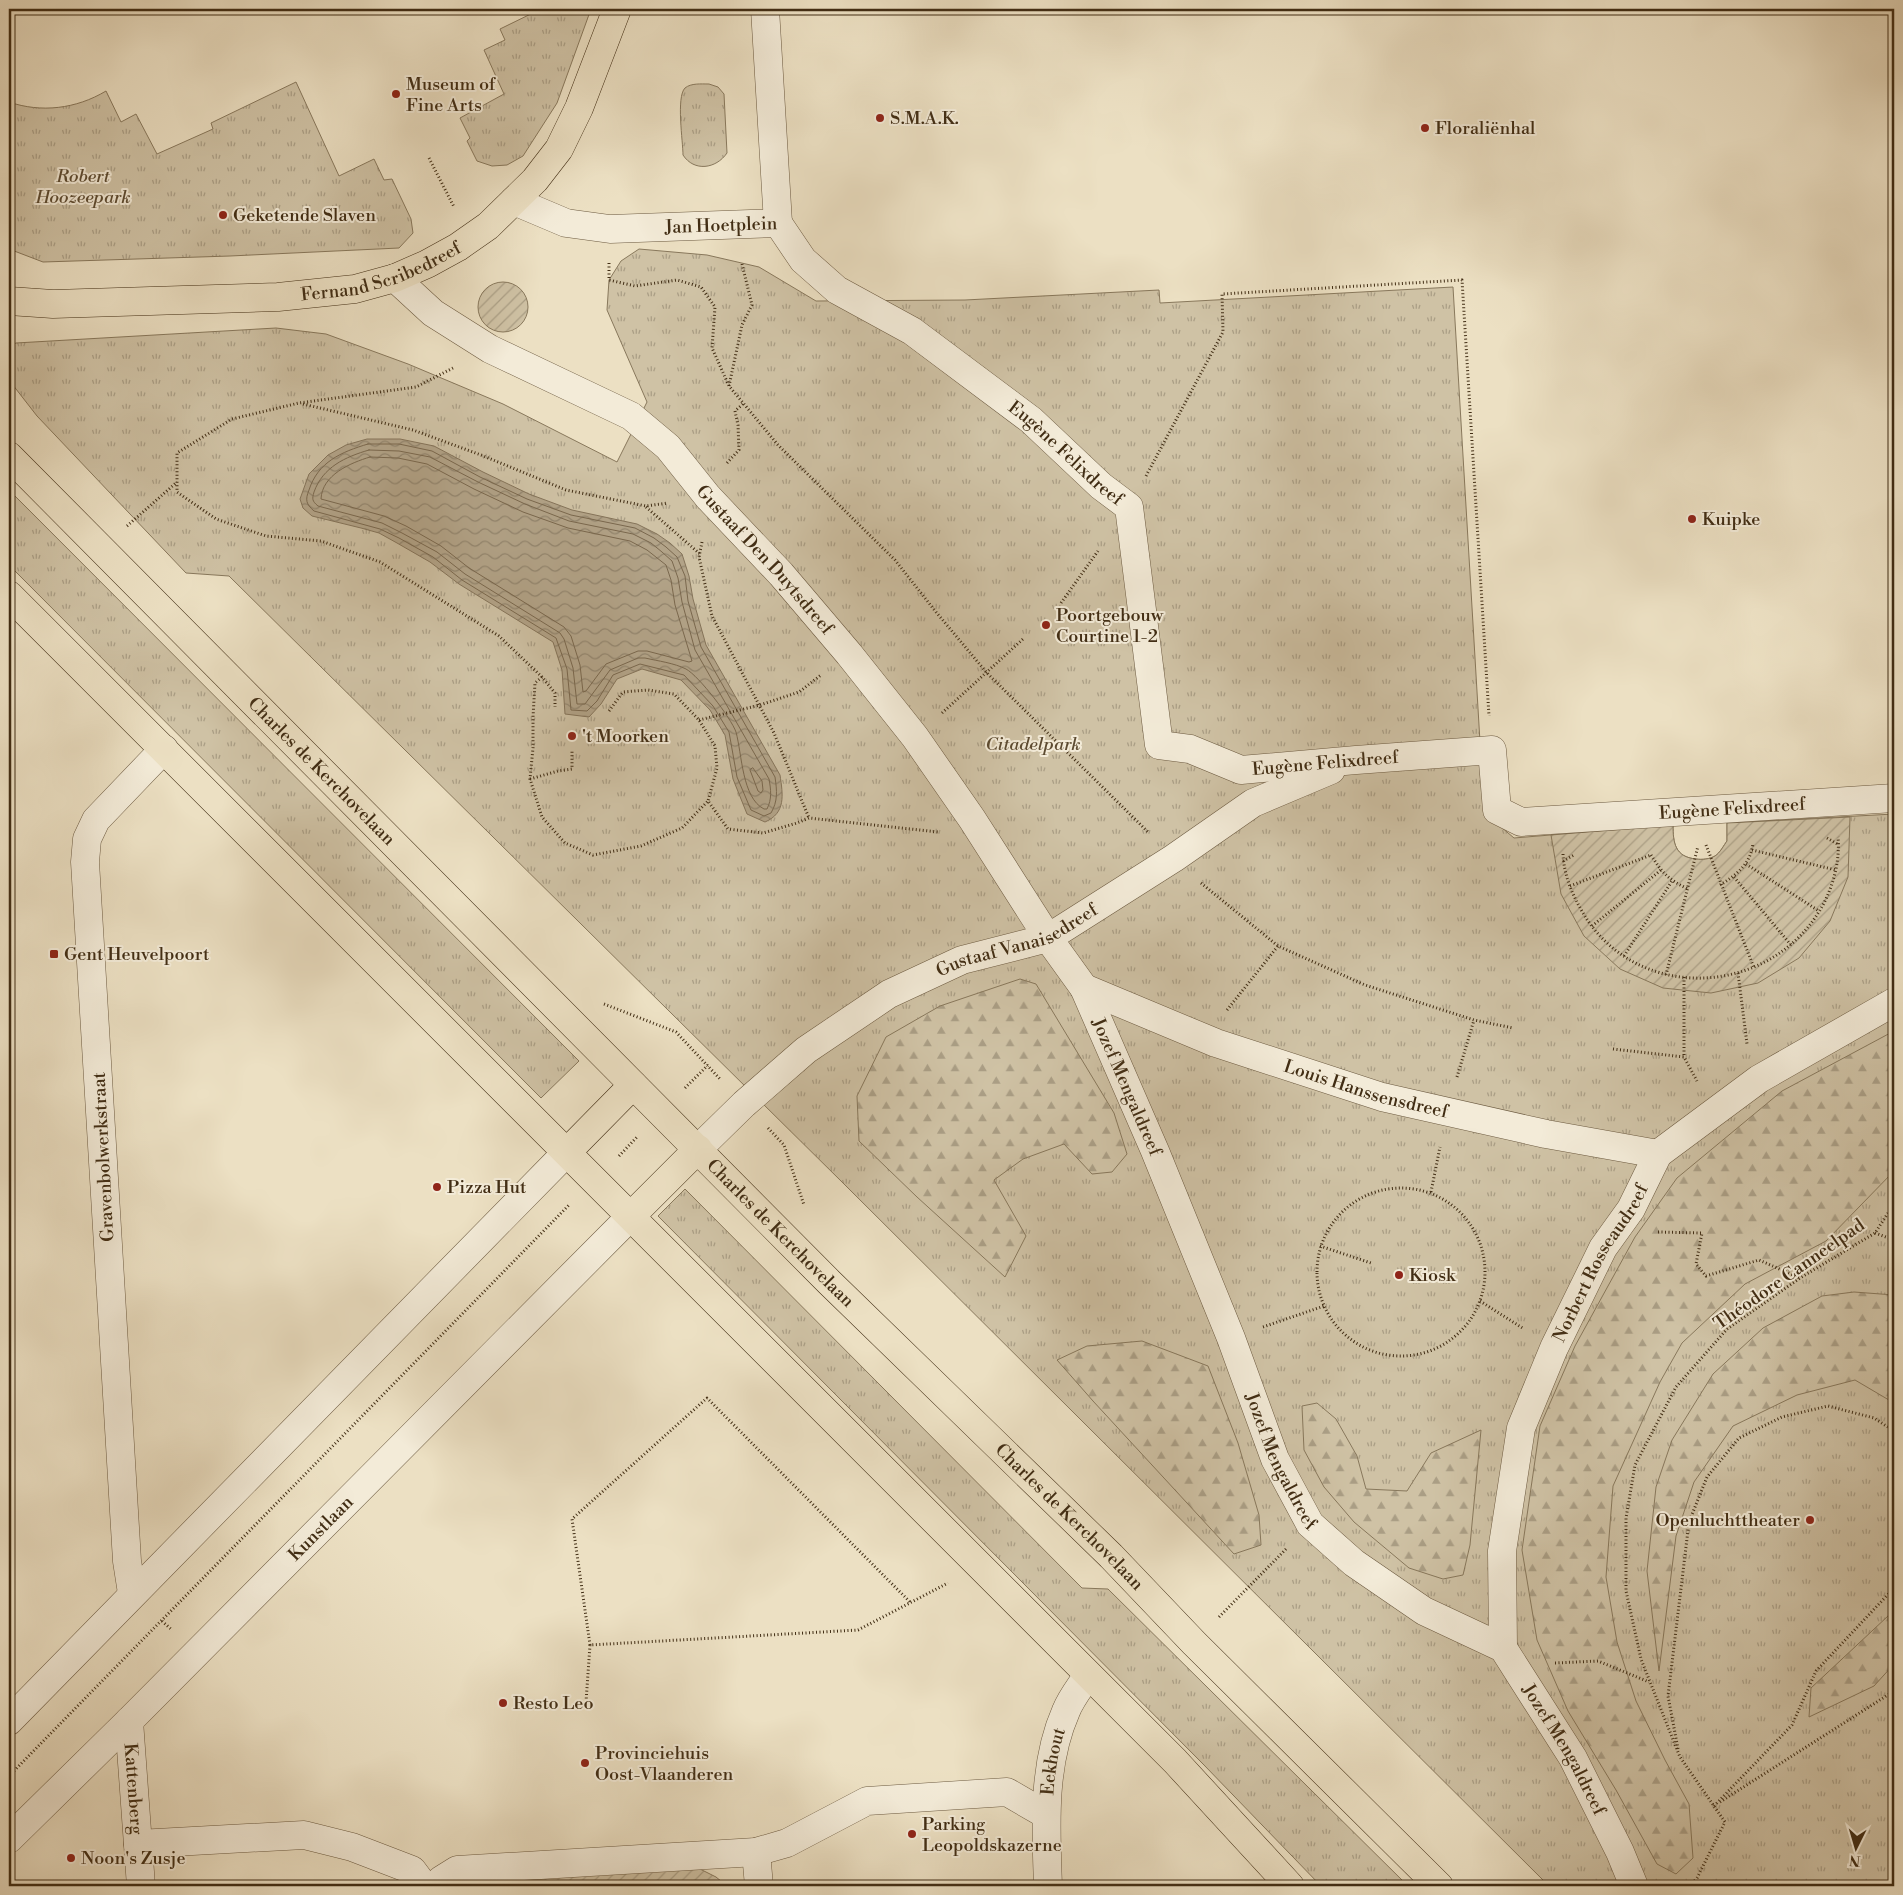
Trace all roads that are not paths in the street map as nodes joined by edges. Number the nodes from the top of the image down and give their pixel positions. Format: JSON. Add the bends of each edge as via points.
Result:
{"nodes":[{"id":1,"x":617,"y":9,"type":"edge"},
{"id":2,"x":765,"y":9,"type":"edge"},
{"id":3,"x":514,"y":201,"type":"junction"},
{"id":4,"x":778,"y":223,"type":"junction"},
{"id":5,"x":395,"y":278,"type":"junction"},
{"id":6,"x":9,"y":285,"type":"edge"},
{"id":7,"x":9,"y":301,"type":"edge"},
{"id":8,"x":53,"y":304,"type":"junction"},
{"id":9,"x":9,"y":456,"type":"edge"},
{"id":10,"x":9,"y":595,"type":"edge"},
{"id":11,"x":164,"y":749,"type":"junction"},
{"id":12,"x":1356,"y":760,"type":"junction"},
{"id":13,"x":1894,"y":798,"type":"edge"},
{"id":14,"x":1048,"y":938,"type":"junction"},
{"id":15,"x":1084,"y":988,"type":"junction"},
{"id":16,"x":1894,"y":1002,"type":"edge"},
{"id":17,"x":633,"y":1085,"type":"junction"},
{"id":18,"x":698,"y":1149,"type":"junction"},
{"id":19,"x":567,"y":1152,"type":"junction"},
{"id":20,"x":1658,"y":1154,"type":"junction"},
{"id":21,"x":631,"y":1216,"type":"junction"},
{"id":22,"x":132,"y":1593,"type":"junction"},
{"id":23,"x":1509,"y":1656,"type":"junction"},
{"id":24,"x":1088,"y":1675,"type":"junction"},
{"id":25,"x":9,"y":1720,"type":"edge"},
{"id":26,"x":129,"y":1721,"type":"junction"},
{"id":27,"x":1045,"y":1814,"type":"junction"},
{"id":28,"x":9,"y":1839,"type":"edge"},
{"id":29,"x":138,"y":1844,"type":"junction"},
{"id":30,"x":756,"y":1852,"type":"junction"},
{"id":31,"x":141,"y":1886,"type":"edge"},
{"id":32,"x":424,"y":1886,"type":"edge"},
{"id":33,"x":437,"y":1886,"type":"edge"},
{"id":34,"x":759,"y":1886,"type":"edge"},
{"id":35,"x":1048,"y":1886,"type":"edge"},
{"id":36,"x":1290,"y":1886,"type":"edge"},
{"id":37,"x":1439,"y":1886,"type":"edge"},
{"id":38,"x":1634,"y":1886,"type":"edge"}],
"edges":[{"from":1,"to":3,"type":"main road","name":"Fernand Scribedreef","via":[[579,108],[559,149]]},
{"from":2,"to":4,"type":"street","name":"Jan Hoetplein"},
{"from":3,"to":4,"type":"street","name":"Jan Hoetplein","via":[[566,223],[610,229]]},
{"from":3,"to":5,"type":"main road","name":"Fernand Scribedreef","via":[[488,226],[458,247]]},
{"from":4,"to":12,"type":"street","name":"Eugène Felixdreef","via":[[803,260],[837,290],[912,331],[936,348],[1031,420],[1101,486],[1129,507],[1159,745],[1190,749],[1241,770]]},
{"from":5,"to":8,"type":"main road","name":"Fernand Scribedreef","via":[[355,289],[278,297]]},
{"from":5,"to":14,"type":"street","name":"Gustaaf Den Duytsdreef","via":[[433,313],[490,349],[631,416],[668,447],[703,492],[781,574],[915,736],[972,818]]},
{"from":6,"to":8,"type":"main road"},
{"from":7,"to":8,"type":"main road","name":"Fernand Scribedreef"},
{"from":9,"to":17,"type":"main road","name":"Charles de Kerchovelaan"},
{"from":10,"to":11,"type":"main road"},
{"from":11,"to":19,"type":"main road"},
{"from":11,"to":22,"type":"street","name":"Gravenbolwerkstraat","via":[[96,820],[88,839],[86,862],[126,1551]]},
{"from":12,"to":13,"type":"street","name":"Eugène Felixdreef","via":[[1492,750],[1497,810],[1521,822],[1701,822],[1836,802]]},
{"from":12,"to":14,"type":"street","name":"Gustaaf Vanaisedreef","via":[[1253,803]]},
{"from":14,"to":15,"type":"street","name":"Jozef Mengaldreef"},
{"from":14,"to":18,"type":"street","name":"Gustaaf Vanaisedreef","via":[[962,960],[889,994],[806,1050]]},
{"from":15,"to":20,"type":"street","name":"Louis Hanssensdreef","via":[[1216,1043],[1382,1097],[1546,1134]]},
{"from":15,"to":23,"type":"street","name":"Jozef Mengaldreef","via":[[1231,1338],[1275,1459],[1310,1524],[1354,1564],[1424,1611]]},
{"from":16,"to":20,"type":"street","name":"Norbert Rosseaudreef","via":[[1759,1079]]},
{"from":17,"to":18,"type":"main road","name":"Charles de Kerchovelaan"},
{"from":17,"to":19,"type":"main road"},
{"from":18,"to":21,"type":"main road","name":"Charles de Kerchovelaan"},
{"from":18,"to":37,"type":"main road","name":"Charles de Kerchovelaan","via":[[829,1282],[1111,1556]]},
{"from":19,"to":21,"type":"main road"},
{"from":19,"to":22,"type":"street"},
{"from":20,"to":23,"type":"street","name":"Norbert Rosseaudreef","via":[[1630,1209],[1603,1248],[1554,1348],[1521,1428],[1502,1551]]},
{"from":21,"to":24,"type":"main road"},
{"from":21,"to":26,"type":"street","name":"Kunstlaan"},
{"from":22,"to":25,"type":"street"},
{"from":23,"to":38,"type":"street","name":"Jozef Mengaldreef","via":[[1573,1758]]},
{"from":24,"to":27,"type":"street","name":"Eekhout","via":[[1066,1710],[1054,1745]]},
{"from":24,"to":36,"type":"main road","via":[[1175,1761]]},
{"from":26,"to":28,"type":"street","name":"Kunstlaan"},
{"from":26,"to":29,"type":"street","name":"Kattenberg"},
{"from":27,"to":30,"type":"street","via":[[1007,1792],[867,1801],[787,1843]]},
{"from":27,"to":35,"type":"street","name":"Eekhout"},
{"from":29,"to":31,"type":"street","name":"Kattenberg"},
{"from":29,"to":32,"type":"street","via":[[304,1835],[352,1847],[412,1870]]},
{"from":30,"to":33,"type":"street","via":[[457,1870]]},
{"from":30,"to":34,"type":"street"}]}
